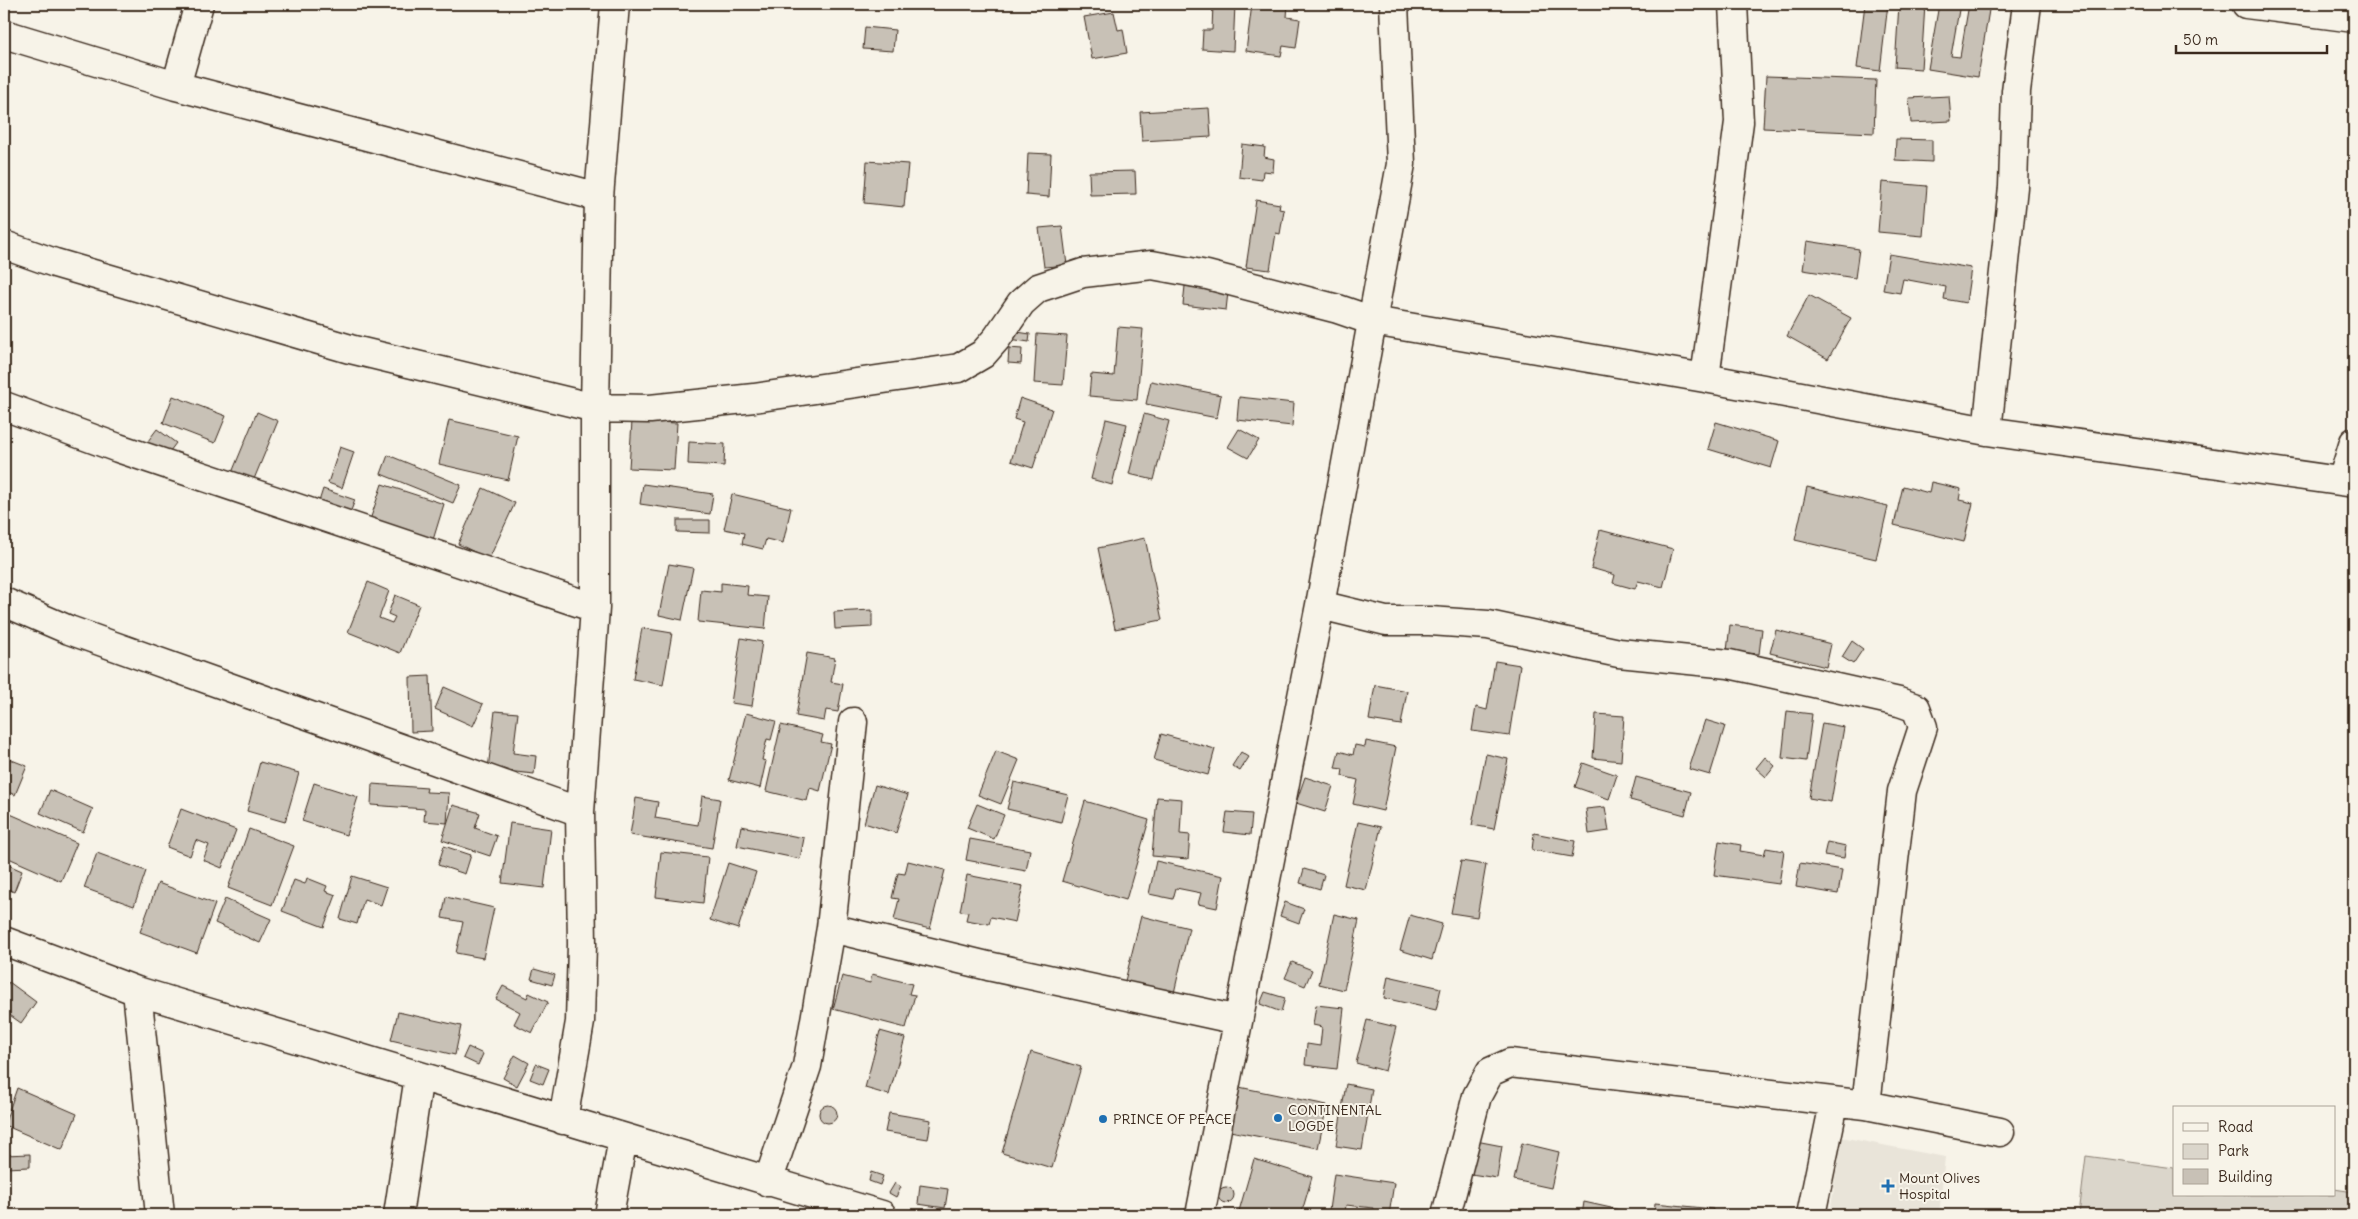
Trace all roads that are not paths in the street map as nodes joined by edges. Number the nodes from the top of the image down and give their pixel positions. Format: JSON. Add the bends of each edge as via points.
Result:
{"nodes":[{"id":1,"x":198,"y":4,"type":"edge"},
{"id":2,"x":615,"y":4,"type":"edge"},
{"id":3,"x":1394,"y":4,"type":"edge"},
{"id":4,"x":1733,"y":4,"type":"edge"},
{"id":5,"x":2027,"y":4,"type":"edge"},
{"id":6,"x":2246,"y":4,"type":"edge"},
{"id":7,"x":2354,"y":18,"type":"edge"},
{"id":8,"x":4,"y":34,"type":"edge"},
{"id":9,"x":176,"y":86,"type":"junction"},
{"id":10,"x":600,"y":197,"type":"junction"},
{"id":11,"x":4,"y":245,"type":"edge"},
{"id":12,"x":1373,"y":321,"type":"junction"},
{"id":13,"x":1705,"y":378,"type":"junction"},
{"id":14,"x":4,"y":406,"type":"edge"},
{"id":15,"x":595,"y":408,"type":"junction"},
{"id":16,"x":1987,"y":431,"type":"junction"},
{"id":17,"x":2354,"y":442,"type":"edge"},
{"id":18,"x":2348,"y":482,"type":"edge"},
{"id":19,"x":4,"y":602,"type":"edge"},
{"id":20,"x":1320,"y":605,"type":"junction"},
{"id":21,"x":595,"y":608,"type":"junction"},
{"id":22,"x":853,"y":722,"type":"dead end"},
{"id":23,"x":580,"y":812,"type":"junction"},
{"id":24,"x":831,"y":928,"type":"junction"},
{"id":25,"x":4,"y":941,"type":"edge"},
{"id":26,"x":137,"y":991,"type":"junction"},
{"id":27,"x":1238,"y":1020,"type":"junction"},
{"id":28,"x":420,"y":1076,"type":"junction"},
{"id":29,"x":1834,"y":1103,"type":"junction"},
{"id":30,"x":1866,"y":1106,"type":"junction"},
{"id":31,"x":563,"y":1120,"type":"junction"},
{"id":32,"x":2000,"y":1132,"type":"dead end"},
{"id":33,"x":623,"y":1138,"type":"junction"},
{"id":34,"x":768,"y":1182,"type":"junction"},
{"id":35,"x":160,"y":1215,"type":"edge"},
{"id":36,"x":398,"y":1215,"type":"edge"},
{"id":37,"x":608,"y":1215,"type":"edge"},
{"id":38,"x":882,"y":1215,"type":"edge"},
{"id":39,"x":1200,"y":1215,"type":"edge"},
{"id":40,"x":1446,"y":1215,"type":"edge"},
{"id":41,"x":1811,"y":1215,"type":"edge"}],
"edges":[{"from":1,"to":9,"type":"street"},
{"from":2,"to":10,"type":"street"},
{"from":3,"to":12,"type":"street","via":[[1401,164]]},
{"from":4,"to":13,"type":"street","via":[[1739,122]]},
{"from":5,"to":16,"type":"street","via":[[2016,91],[2013,187]]},
{"from":6,"to":7,"type":"street"},
{"from":8,"to":9,"type":"street"},
{"from":9,"to":10,"type":"street"},
{"from":10,"to":15,"type":"street"},
{"from":11,"to":15,"type":"street","via":[[55,263],[350,349]]},
{"from":12,"to":13,"type":"street"},
{"from":12,"to":15,"type":"street","via":[[1207,275],[1152,265],[1082,273],[1038,288],[1021,303],[983,354],[959,368],[754,398],[650,408]]},
{"from":12,"to":20,"type":"street"},
{"from":13,"to":16,"type":"street"},
{"from":14,"to":21,"type":"street","via":[[118,448]]},
{"from":15,"to":21,"type":"street"},
{"from":16,"to":18,"type":"street"},
{"from":17,"to":18,"type":"street"},
{"from":19,"to":23,"type":"street","via":[[78,633]]},
{"from":20,"to":27,"type":"street"},
{"from":20,"to":30,"type":"street","via":[[1386,621],[1488,625],[1619,652],[1729,664],[1916,708],[1923,727],[1902,791]]},
{"from":21,"to":23,"type":"street"},
{"from":22,"to":24,"type":"street"},
{"from":23,"to":31,"type":"street","via":[[580,1022]]},
{"from":24,"to":27,"type":"street"},
{"from":24,"to":34,"type":"street","via":[[807,1066]]},
{"from":25,"to":26,"type":"street"},
{"from":26,"to":28,"type":"street"},
{"from":26,"to":35,"type":"street"},
{"from":27,"to":39,"type":"street"},
{"from":28,"to":31,"type":"street"},
{"from":28,"to":36,"type":"street"},
{"from":29,"to":30,"type":"street"},
{"from":29,"to":40,"type":"street","via":[[1510,1063],[1490,1072],[1477,1096]]},
{"from":29,"to":41,"type":"street"},
{"from":30,"to":32,"type":"street"},
{"from":31,"to":33,"type":"street"},
{"from":33,"to":34,"type":"street"},
{"from":33,"to":37,"type":"street"},
{"from":34,"to":38,"type":"street"}]}
